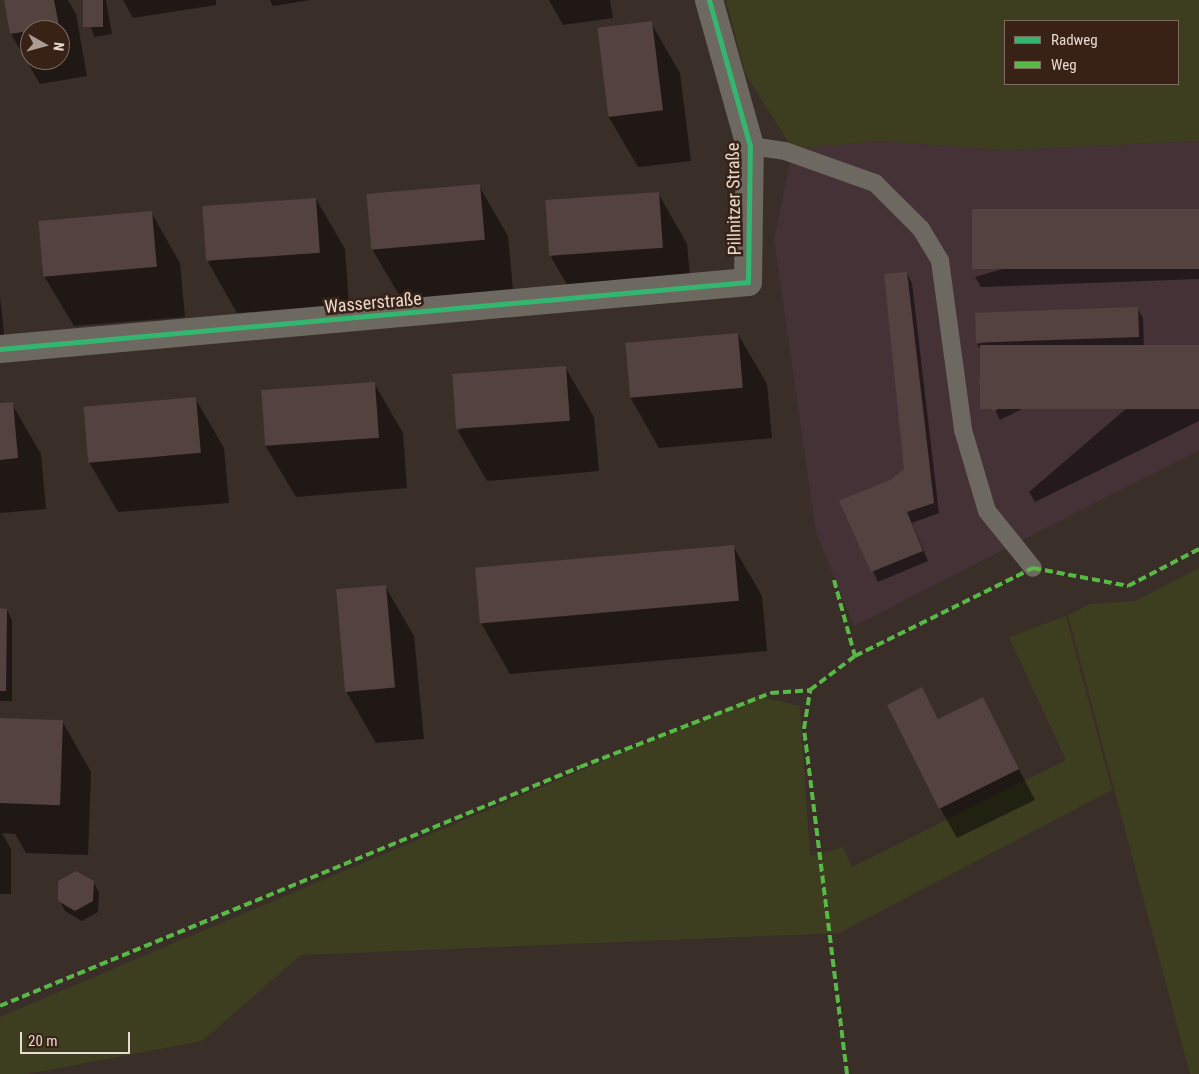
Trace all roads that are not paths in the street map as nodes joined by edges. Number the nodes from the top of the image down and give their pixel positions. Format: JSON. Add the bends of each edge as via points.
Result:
{"nodes":[{"id":1,"x":709,"y":0,"type":"edge"},
{"id":2,"x":750,"y":146,"type":"junction"},
{"id":3,"x":748,"y":282,"type":"joint"},
{"id":4,"x":0,"y":349,"type":"edge"},
{"id":5,"x":1033,"y":568,"type":"dead end"}],
"edges":[{"from":1,"to":2,"type":"street","name":"Pillnitzer Straße"},
{"from":2,"to":3,"type":"street","name":"Pillnitzer Straße"},
{"from":2,"to":5,"type":"lane","name":"Pillnitzer Straße","via":[[785,151],[875,183],[921,229],[940,261],[963,430],[986,511]]},
{"from":3,"to":4,"type":"street","name":"Wasserstraße"}]}
